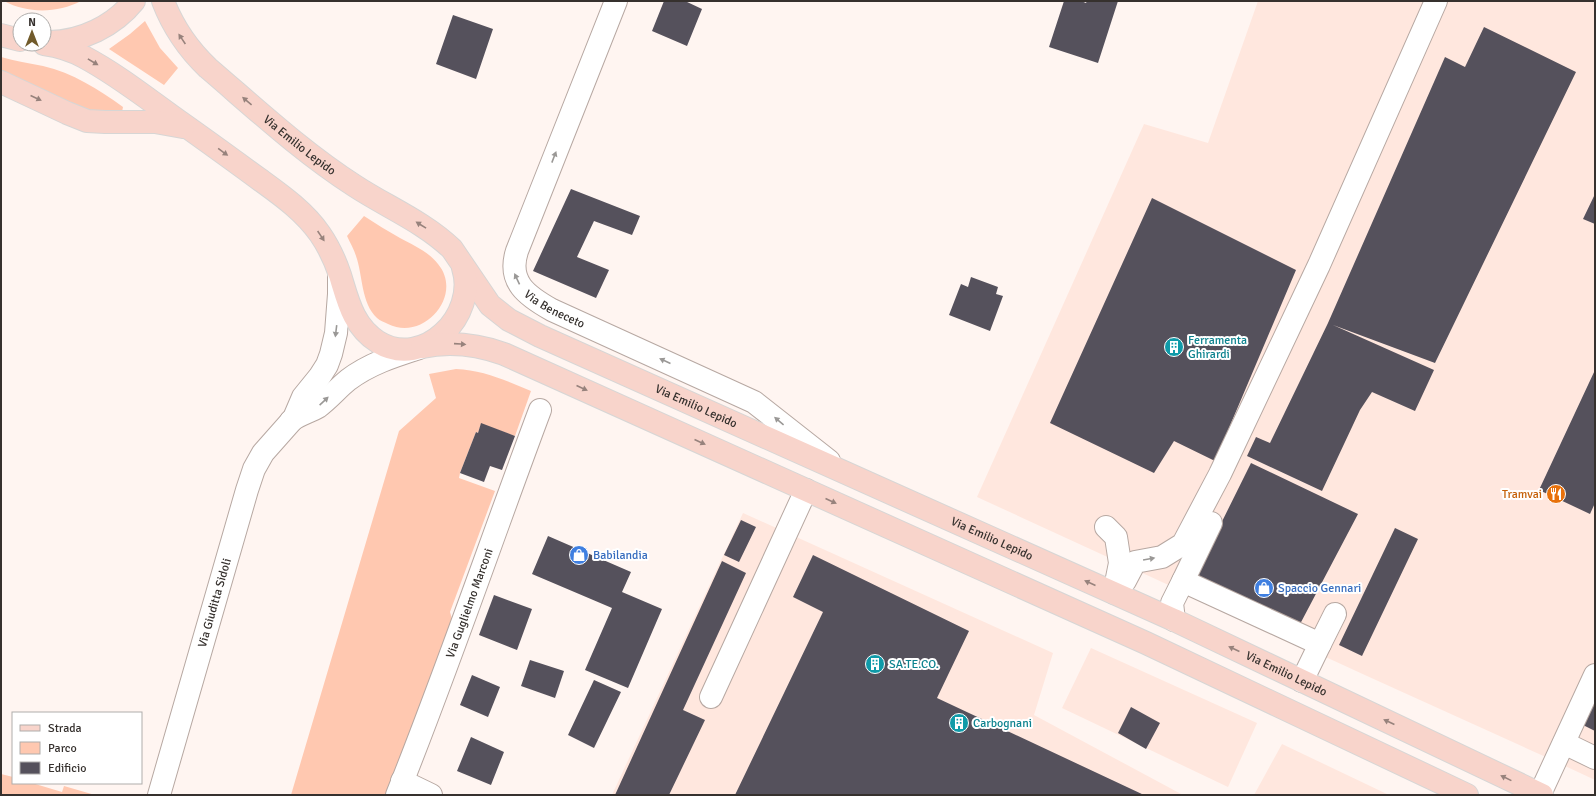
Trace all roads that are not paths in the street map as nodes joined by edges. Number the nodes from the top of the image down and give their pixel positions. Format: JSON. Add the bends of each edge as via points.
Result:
{"nodes":[{"id":1,"x":134,"y":1,"type":"edge"},
{"id":2,"x":163,"y":1,"type":"edge"},
{"id":3,"x":616,"y":1,"type":"edge"},
{"id":4,"x":1436,"y":1,"type":"edge"},
{"id":5,"x":1,"y":35,"type":"edge"},
{"id":6,"x":12,"y":38,"type":"edge"},
{"id":7,"x":52,"y":42,"type":"edge"},
{"id":8,"x":52,"y":45,"type":"edge"},
{"id":9,"x":1,"y":82,"type":"edge"},
{"id":10,"x":198,"y":135,"type":"junction"},
{"id":11,"x":456,"y":255,"type":"junction"},
{"id":12,"x":336,"y":265,"type":"junction"},
{"id":13,"x":422,"y":347,"type":"junction"},
{"id":14,"x":540,"y":410,"type":"dead end"},
{"id":15,"x":291,"y":421,"type":"junction"},
{"id":16,"x":856,"y":477,"type":"junction"},
{"id":17,"x":806,"y":490,"type":"junction"},
{"id":18,"x":1211,"y":523,"type":"dead end"},
{"id":19,"x":1106,"y":527,"type":"dead end"},
{"id":20,"x":1183,"y":580,"type":"junction"},
{"id":21,"x":1114,"y":593,"type":"junction"},
{"id":22,"x":1335,"y":614,"type":"dead end"},
{"id":23,"x":1174,"y":620,"type":"junction"},
{"id":24,"x":1320,"y":644,"type":"junction"},
{"id":25,"x":1595,"y":675,"type":"edge"},
{"id":26,"x":1302,"y":681,"type":"junction"},
{"id":27,"x":711,"y":697,"type":"dead end"},
{"id":28,"x":1564,"y":743,"type":"junction"},
{"id":29,"x":1595,"y":758,"type":"edge"},
{"id":30,"x":399,"y":788,"type":"edge"},
{"id":31,"x":159,"y":795,"type":"edge"},
{"id":32,"x":431,"y":795,"type":"edge"},
{"id":33,"x":1467,"y":795,"type":"edge"},
{"id":34,"x":1541,"y":795,"type":"edge"}],
"edges":[{"from":1,"to":7,"type":"main road","via":[[103,27],[87,35]]},
{"from":11,"to":2,"type":"main road","name":"Via Emilio Lepido","one_way":true,"via":[[436,235],[327,167],[208,68],[194,55],[182,38]]},
{"from":16,"to":3,"type":"street","name":"Via Beneceto","one_way":true,"via":[[818,454],[754,402],[552,310],[530,295],[517,280],[514,270],[517,251]]},
{"from":21,"to":4,"type":"street","one_way":true,"via":[[1125,581],[1135,562],[1162,557],[1183,544],[1220,474],[1319,265]]},
{"from":5,"to":6,"type":"main road"},
{"from":8,"to":10,"type":"main road","one_way":true,"via":[[91,61]]},
{"from":9,"to":10,"type":"main road","one_way":true,"via":[[87,121],[165,124],[183,127]]},
{"from":10,"to":12,"type":"main road","one_way":true,"via":[[303,213],[320,234]]},
{"from":11,"to":13,"type":"main road","via":[[463,268],[466,282],[460,311],[445,332]]},
{"from":11,"to":16,"type":"main road","name":"Via Emilio Lepido","via":[[490,305],[515,324]]},
{"from":12,"to":13,"type":"main road","via":[[348,305],[368,334],[385,346],[412,349]]},
{"from":12,"to":15,"type":"street","name":"Via Giuditta Sidoli","one_way":true,"via":[[339,305],[331,354]]},
{"from":15,"to":13,"type":"street","name":"Via Giuditta Sidoli","one_way":true,"via":[[318,406],[357,374]]},
{"from":13,"to":17,"type":"main road","one_way":true,"via":[[461,344],[504,354]]},
{"from":14,"to":30,"type":"street","name":"Via Guglielmo Marconi"},
{"from":15,"to":31,"type":"street","name":"Via Giuditta Sidoli","via":[[263,453],[250,479]]},
{"from":21,"to":16,"type":"main road","name":"Via Emilio Lepido","one_way":true},
{"from":17,"to":27,"type":"street"},
{"from":17,"to":33,"type":"main road","one_way":true,"via":[[1202,669]]},
{"from":18,"to":20,"type":"street"},
{"from":19,"to":21,"type":"street","via":[[1116,537],[1119,556]]},
{"from":20,"to":23,"type":"street","via":[[1172,603]]},
{"from":20,"to":24,"type":"street"},
{"from":21,"to":23,"type":"main road","name":"Via Emilio Lepido"},
{"from":22,"to":24,"type":"street"},
{"from":26,"to":23,"type":"main road","name":"Via Emilio Lepido","one_way":true},
{"from":24,"to":26,"type":"street"},
{"from":25,"to":28,"type":"street"},
{"from":34,"to":26,"type":"main road","name":"Via Emilio Lepido","one_way":true},
{"from":28,"to":29,"type":"street"},
{"from":28,"to":34,"type":"street"},
{"from":30,"to":32,"type":"street"}]}
